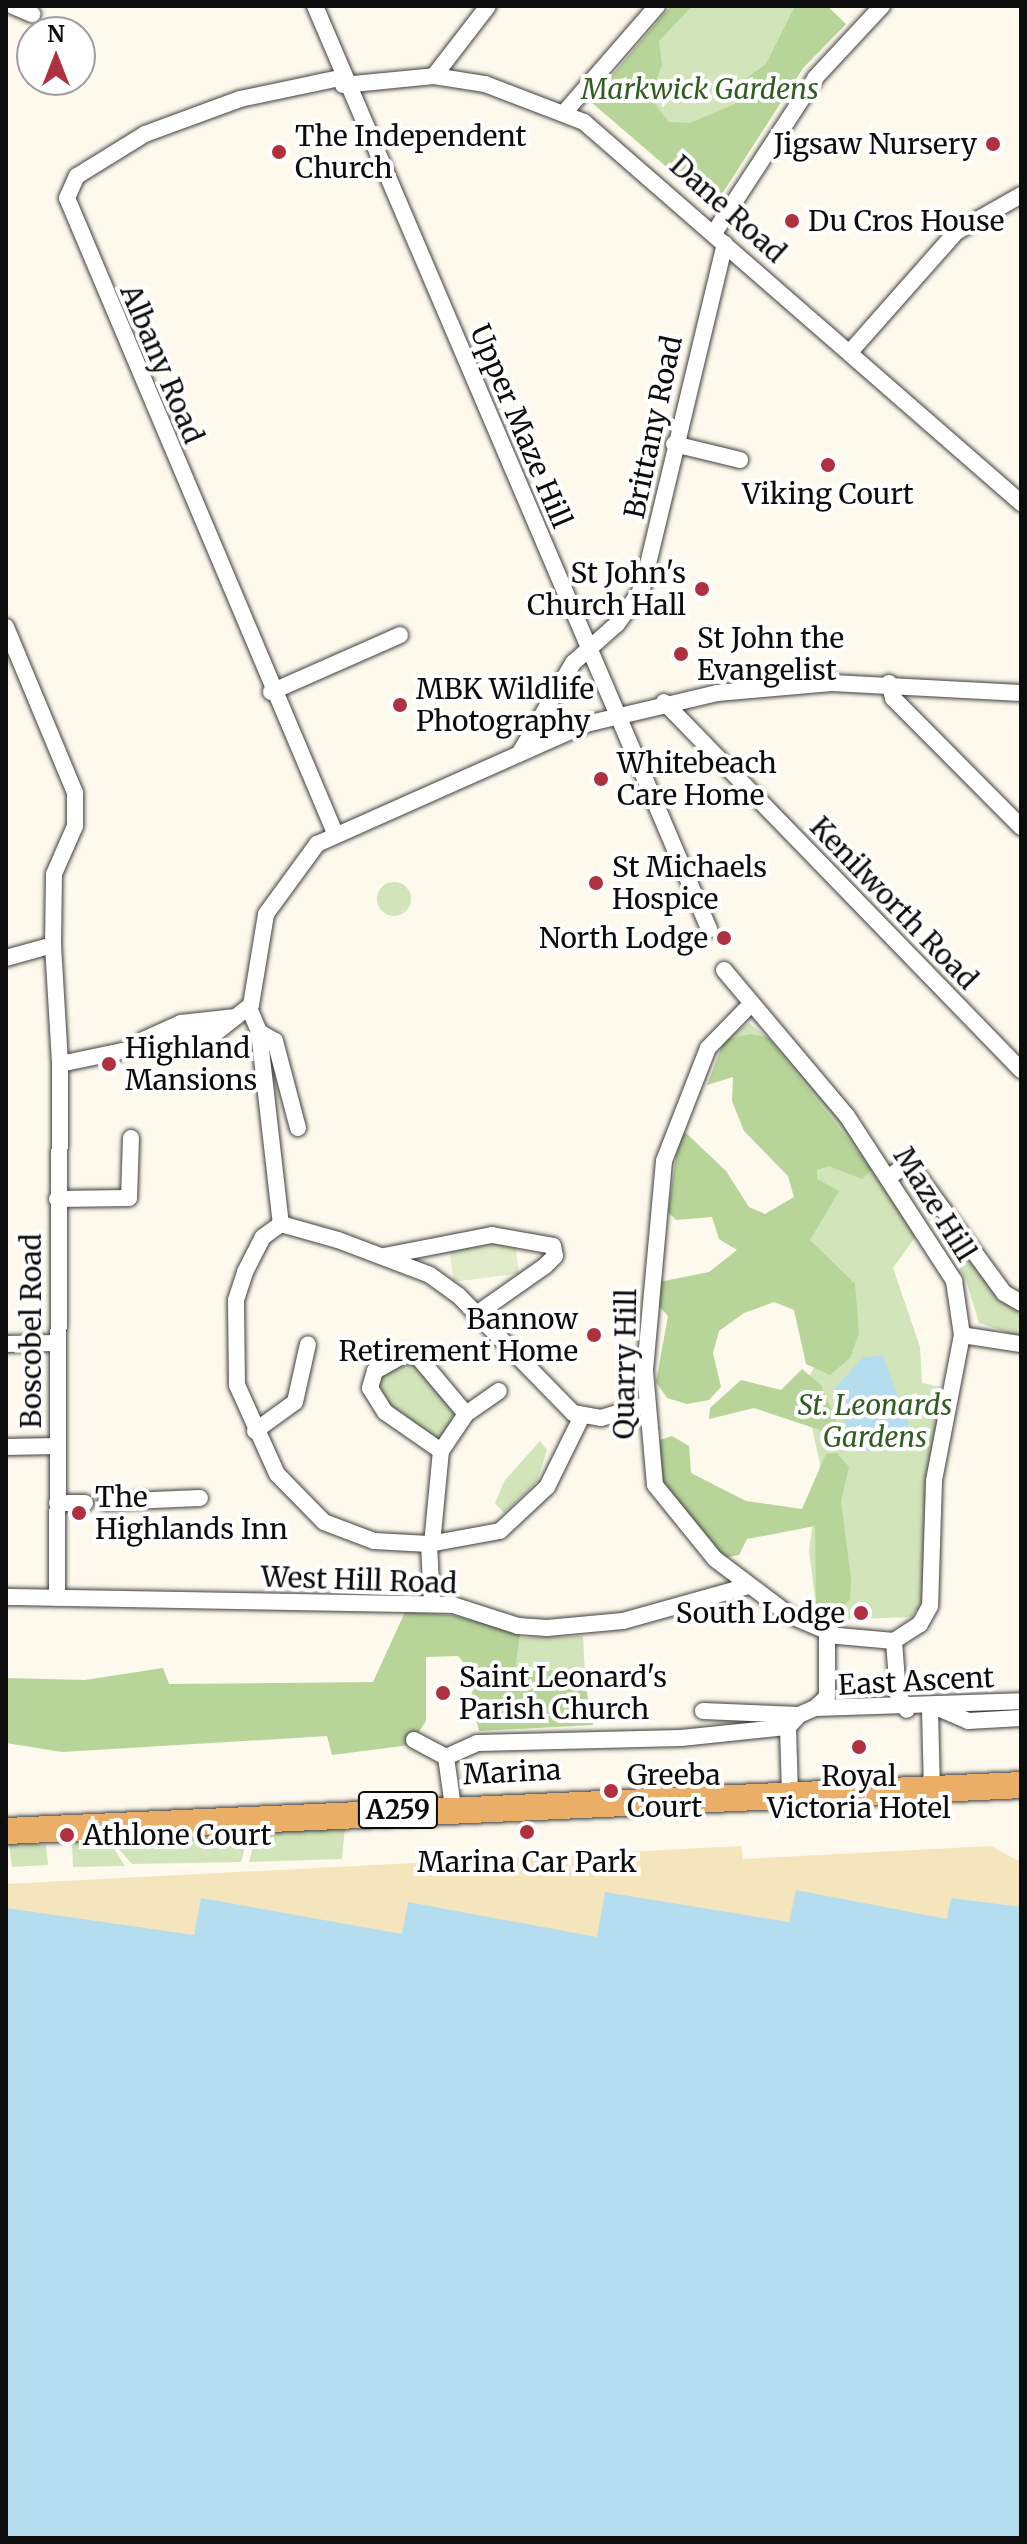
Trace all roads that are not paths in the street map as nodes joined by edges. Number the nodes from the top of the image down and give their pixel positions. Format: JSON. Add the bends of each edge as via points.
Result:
{"nodes":[{"id":1,"x":13,"y":6,"type":"edge"},
{"id":2,"x":315,"y":6,"type":"edge"},
{"id":3,"x":488,"y":6,"type":"edge"},
{"id":4,"x":657,"y":6,"type":"edge"},
{"id":5,"x":882,"y":6,"type":"edge"},
{"id":6,"x":32,"y":14,"type":"dead end"},
{"id":7,"x":434,"y":76,"type":"junction"},
{"id":8,"x":342,"y":81,"type":"junction"},
{"id":9,"x":564,"y":113,"type":"junction"},
{"id":10,"x":1021,"y":195,"type":"edge"},
{"id":11,"x":719,"y":239,"type":"junction"},
{"id":12,"x":850,"y":352,"type":"junction"},
{"id":13,"x":674,"y":444,"type":"junction"},
{"id":14,"x":740,"y":460,"type":"dead end"},
{"id":15,"x":1021,"y":503,"type":"edge"},
{"id":16,"x":6,"y":627,"type":"edge"},
{"id":17,"x":400,"y":635,"type":"dead end"},
{"id":18,"x":589,"y":649,"type":"junction"},
{"id":19,"x":889,"y":683,"type":"junction"},
{"id":20,"x":271,"y":692,"type":"junction"},
{"id":21,"x":1021,"y":693,"type":"edge"},
{"id":22,"x":664,"y":702,"type":"junction"},
{"id":23,"x":618,"y":716,"type":"junction"},
{"id":24,"x":518,"y":755,"type":"junction"},
{"id":25,"x":1021,"y":827,"type":"edge"},
{"id":26,"x":335,"y":833,"type":"junction"},
{"id":27,"x":709,"y":929,"type":"dead end"},
{"id":28,"x":53,"y":945,"type":"junction"},
{"id":29,"x":6,"y":958,"type":"edge"},
{"id":30,"x":724,"y":970,"type":"dead end"},
{"id":31,"x":749,"y":1006,"type":"junction"},
{"id":32,"x":244,"y":1012,"type":"junction"},
{"id":33,"x":259,"y":1032,"type":"junction"},
{"id":34,"x":60,"y":1064,"type":"junction"},
{"id":35,"x":1021,"y":1070,"type":"edge"},
{"id":36,"x":298,"y":1128,"type":"dead end"},
{"id":37,"x":131,"y":1138,"type":"dead end"},
{"id":38,"x":889,"y":1177,"type":"junction"},
{"id":39,"x":57,"y":1199,"type":"junction"},
{"id":40,"x":281,"y":1224,"type":"junction"},
{"id":41,"x":384,"y":1256,"type":"junction"},
{"id":42,"x":1021,"y":1303,"type":"edge"},
{"id":43,"x":475,"y":1315,"type":"junction"},
{"id":44,"x":962,"y":1335,"type":"junction"},
{"id":45,"x":56,"y":1343,"type":"junction"},
{"id":46,"x":6,"y":1344,"type":"edge"},
{"id":47,"x":308,"y":1344,"type":"dead end"},
{"id":48,"x":1021,"y":1344,"type":"edge"},
{"id":49,"x":499,"y":1391,"type":"dead end"},
{"id":50,"x":645,"y":1405,"type":"junction"},
{"id":51,"x":466,"y":1414,"type":"junction"},
{"id":52,"x":582,"y":1416,"type":"junction"},
{"id":53,"x":255,"y":1431,"type":"junction"},
{"id":54,"x":57,"y":1446,"type":"junction"},
{"id":55,"x":6,"y":1447,"type":"edge"},
{"id":56,"x":441,"y":1451,"type":"junction"},
{"id":57,"x":200,"y":1498,"type":"dead end"},
{"id":58,"x":106,"y":1502,"type":"dead end"},
{"id":59,"x":57,"y":1503,"type":"junction"},
{"id":60,"x":85,"y":1503,"type":"dead end"},
{"id":61,"x":431,"y":1544,"type":"junction"},
{"id":62,"x":748,"y":1586,"type":"junction"},
{"id":63,"x":6,"y":1597,"type":"edge"},
{"id":64,"x":57,"y":1598,"type":"junction"},
{"id":65,"x":432,"y":1604,"type":"junction"},
{"id":66,"x":827,"y":1633,"type":"junction"},
{"id":67,"x":894,"y":1641,"type":"junction"},
{"id":68,"x":1021,"y":1701,"type":"edge"},
{"id":69,"x":815,"y":1708,"type":"junction"},
{"id":70,"x":935,"y":1709,"type":"junction"},
{"id":71,"x":907,"y":1710,"type":"junction"},
{"id":72,"x":703,"y":1711,"type":"dead end"},
{"id":73,"x":1021,"y":1718,"type":"edge"},
{"id":74,"x":793,"y":1721,"type":"junction"},
{"id":75,"x":414,"y":1740,"type":"dead end"},
{"id":76,"x":446,"y":1757,"type":"junction"},
{"id":77,"x":1021,"y":1785,"type":"edge"},
{"id":78,"x":932,"y":1790,"type":"junction"},
{"id":79,"x":790,"y":1793,"type":"junction"},
{"id":80,"x":453,"y":1807,"type":"junction"},
{"id":81,"x":6,"y":1831,"type":"edge"}],
"edges":[{"from":1,"to":6,"type":"street"},
{"from":2,"to":8,"type":"street","name":"Upper Maze Hill"},
{"from":3,"to":7,"type":"street"},
{"from":4,"to":9,"type":"street"},
{"from":5,"to":11,"type":"street","name":"Brittany Road","via":[[816,77]]},
{"from":7,"to":8,"type":"street","name":"Dane Road"},
{"from":7,"to":9,"type":"street","name":"Dane Road","via":[[485,84]]},
{"from":8,"to":18,"type":"street","name":"Upper Maze Hill"},
{"from":8,"to":20,"type":"street","name":"Albany Road","via":[[240,99],[145,134],[77,176],[67,198]]},
{"from":9,"to":11,"type":"street","name":"Dane Road","via":[[618,146]]},
{"from":10,"to":12,"type":"street","via":[[956,232]]},
{"from":11,"to":12,"type":"street","name":"Dane Road"},
{"from":11,"to":13,"type":"street","name":"Brittany Road"},
{"from":12,"to":15,"type":"street","name":"Dane Road"},
{"from":13,"to":14,"type":"street"},
{"from":13,"to":18,"type":"street","name":"Brittany Road","via":[[642,589]]},
{"from":16,"to":28,"type":"street","name":"Boscobel Road","via":[[75,793],[75,826],[54,874]]},
{"from":17,"to":20,"type":"street"},
{"from":18,"to":23,"type":"street","name":"Upper Maze Hill"},
{"from":18,"to":24,"type":"street","name":"Brittany Road","via":[[573,663]]},
{"from":19,"to":21,"type":"street"},
{"from":19,"to":22,"type":"street"},
{"from":19,"to":25,"type":"street","via":[[893,698]]},
{"from":20,"to":26,"type":"street","name":"Albany Road"},
{"from":22,"to":23,"type":"street"},
{"from":22,"to":35,"type":"street","name":"Kenilworth Road"},
{"from":23,"to":24,"type":"street"},
{"from":23,"to":27,"type":"street","name":"Upper Maze Hill"},
{"from":24,"to":26,"type":"street"},
{"from":26,"to":32,"type":"street","via":[[300,860],[271,905]]},
{"from":28,"to":29,"type":"street"},
{"from":28,"to":34,"type":"street","name":"Boscobel Road"},
{"from":30,"to":31,"type":"street","name":"Maze Hill"},
{"from":31,"to":38,"type":"street","name":"Maze Hill","via":[[825,1088]]},
{"from":31,"to":50,"type":"street","name":"Quarry Hill","via":[[708,1048],[664,1161]]},
{"from":32,"to":33,"type":"street"},
{"from":32,"to":34,"type":"street","via":[[181,1023],[134,1044]]},
{"from":33,"to":36,"type":"street","via":[[280,1054]]},
{"from":33,"to":40,"type":"street"},
{"from":34,"to":39,"type":"street","name":"Boscobel Road"},
{"from":37,"to":39,"type":"street","via":[[129,1198]]},
{"from":38,"to":42,"type":"street","via":[[909,1163],[1004,1293]]},
{"from":38,"to":44,"type":"street","name":"Maze Hill","via":[[954,1281]]},
{"from":39,"to":45,"type":"street","name":"Boscobel Road"},
{"from":40,"to":41,"type":"street"},
{"from":40,"to":53,"type":"street","via":[[263,1237],[236,1300],[234,1365]]},
{"from":41,"to":43,"type":"street","via":[[430,1275]]},
{"from":41,"to":43,"type":"street","via":[[492,1235],[553,1246],[555,1256],[545,1266]]},
{"from":43,"to":52,"type":"street","via":[[523,1368]]},
{"from":44,"to":48,"type":"street"},
{"from":44,"to":67,"type":"street","name":"Maze Hill","via":[[934,1481],[930,1606],[920,1624]]},
{"from":45,"to":46,"type":"street"},
{"from":45,"to":54,"type":"street","name":"Boscobel Road"},
{"from":47,"to":53,"type":"street","via":[[295,1402]]},
{"from":49,"to":51,"type":"street"},
{"from":50,"to":52,"type":"street"},
{"from":50,"to":62,"type":"street","name":"Quarry Hill","via":[[655,1485],[667,1506]]},
{"from":51,"to":56,"type":"street"},
{"from":51,"to":56,"type":"street","via":[[419,1358],[406,1354],[375,1371],[370,1388],[385,1412]]},
{"from":52,"to":61,"type":"street","via":[[547,1487],[524,1514],[482,1537]]},
{"from":53,"to":61,"type":"street","via":[[290,1491],[324,1522],[374,1541]]},
{"from":54,"to":55,"type":"street"},
{"from":54,"to":59,"type":"street","name":"Boscobel Road"},
{"from":56,"to":61,"type":"street"},
{"from":57,"to":58,"type":"street"},
{"from":59,"to":60,"type":"street"},
{"from":59,"to":64,"type":"street","name":"Boscobel Road"},
{"from":61,"to":65,"type":"street"},
{"from":62,"to":65,"type":"street","name":"West Hill Road","via":[[600,1625],[518,1626]]},
{"from":62,"to":66,"type":"street","name":"Quarry Hill"},
{"from":63,"to":64,"type":"street","name":"West Hill Road"},
{"from":64,"to":65,"type":"street","name":"West Hill Road"},
{"from":66,"to":67,"type":"street"},
{"from":66,"to":69,"type":"street","via":[[827,1697]]},
{"from":67,"to":71,"type":"street","via":[[898,1694]]},
{"from":68,"to":70,"type":"street","name":"East Ascent"},
{"from":69,"to":71,"type":"street","name":"East Ascent"},
{"from":69,"to":74,"type":"street"},
{"from":70,"to":71,"type":"street","name":"East Ascent"},
{"from":70,"to":73,"type":"street","via":[[968,1721]]},
{"from":70,"to":78,"type":"street"},
{"from":72,"to":74,"type":"street"},
{"from":74,"to":76,"type":"street","via":[[477,1743]]},
{"from":74,"to":79,"type":"street"},
{"from":75,"to":76,"type":"street"},
{"from":76,"to":80,"type":"street"},
{"from":77,"to":78,"type":"highway","name":"Marina","number":"A259"},
{"from":78,"to":79,"type":"highway","name":"Marina","number":"A259"},
{"from":79,"to":80,"type":"highway","name":"Marina","number":"A259"},
{"from":80,"to":81,"type":"highway","name":"Marina","number":"A259"}]}
